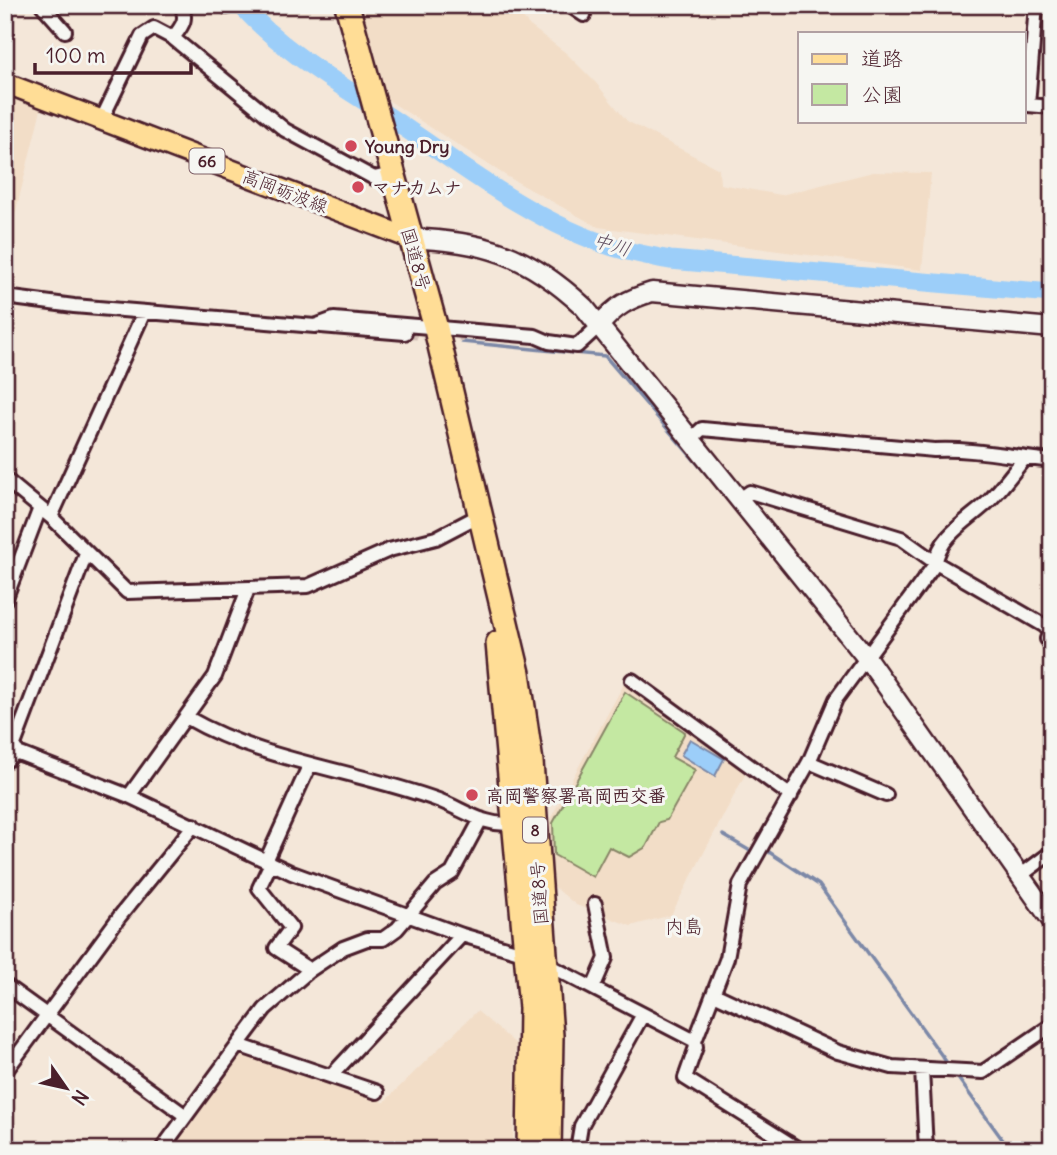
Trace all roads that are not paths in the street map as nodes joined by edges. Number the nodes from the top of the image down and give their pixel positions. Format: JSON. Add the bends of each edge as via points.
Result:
{"nodes":[{"id":1,"x":42,"y":5,"type":"edge"},
{"id":2,"x":181,"y":5,"type":"edge"},
{"id":3,"x":347,"y":5,"type":"edge"},
{"id":4,"x":569,"y":5,"type":"edge"},
{"id":5,"x":1036,"y":5,"type":"edge"},
{"id":6,"x":584,"y":15,"type":"dead end"},
{"id":7,"x":65,"y":31,"type":"dead end"},
{"id":8,"x":173,"y":38,"type":"junction"},
{"id":9,"x":5,"y":83,"type":"edge"},
{"id":10,"x":1052,"y":107,"type":"edge"},
{"id":11,"x":100,"y":121,"type":"junction"},
{"id":12,"x":392,"y":174,"type":"junction"},
{"id":13,"x":409,"y":237,"type":"junction"},
{"id":14,"x":5,"y":297,"type":"edge"},
{"id":15,"x":144,"y":312,"type":"junction"},
{"id":16,"x":435,"y":325,"type":"junction"},
{"id":17,"x":600,"y":325,"type":"junction"},
{"id":18,"x":315,"y":326,"type":"junction"},
{"id":19,"x":1052,"y":328,"type":"edge"},
{"id":20,"x":405,"y":333,"type":"tunnel mouth"},
{"id":21,"x":463,"y":337,"type":"tunnel mouth"},
{"id":22,"x":549,"y":342,"type":"junction"},
{"id":23,"x":692,"y":438,"type":"junction"},
{"id":24,"x":1025,"y":458,"type":"junction"},
{"id":25,"x":1052,"y":461,"type":"edge"},
{"id":26,"x":5,"y":479,"type":"edge"},
{"id":27,"x":740,"y":499,"type":"junction"},
{"id":28,"x":40,"y":508,"type":"junction"},
{"id":29,"x":480,"y":515,"type":"junction"},
{"id":30,"x":51,"y":517,"type":"junction"},
{"id":31,"x":86,"y":554,"type":"junction"},
{"id":32,"x":936,"y":563,"type":"junction"},
{"id":33,"x":248,"y":589,"type":"junction"},
{"id":34,"x":5,"y":600,"type":"edge"},
{"id":35,"x":1052,"y":630,"type":"edge"},
{"id":36,"x":1052,"y":646,"type":"edge"},
{"id":37,"x":866,"y":657,"type":"junction"},
{"id":38,"x":632,"y":680,"type":"dead end"},
{"id":39,"x":188,"y":718,"type":"junction"},
{"id":40,"x":11,"y":750,"type":"edge"},
{"id":41,"x":5,"y":762,"type":"edge"},
{"id":42,"x":809,"y":762,"type":"junction"},
{"id":43,"x":310,"y":764,"type":"junction"},
{"id":44,"x":886,"y":794,"type":"dead end"},
{"id":45,"x":129,"y":796,"type":"junction"},
{"id":46,"x":791,"y":796,"type":"junction"},
{"id":47,"x":481,"y":819,"type":"junction"},
{"id":48,"x":513,"y":823,"type":"junction"},
{"id":49,"x":194,"y":825,"type":"junction"},
{"id":50,"x":1052,"y":852,"type":"edge"},
{"id":51,"x":268,"y":862,"type":"junction"},
{"id":52,"x":1020,"y":877,"type":"junction"},
{"id":53,"x":594,"y":904,"type":"dead end"},
{"id":54,"x":408,"y":916,"type":"junction"},
{"id":55,"x":1052,"y":921,"type":"edge"},
{"id":56,"x":462,"y":935,"type":"junction"},
{"id":57,"x":534,"y":958,"type":"junction"},
{"id":58,"x":310,"y":970,"type":"junction"},
{"id":59,"x":5,"y":985,"type":"edge"},
{"id":60,"x":593,"y":988,"type":"junction"},
{"id":61,"x":715,"y":994,"type":"junction"},
{"id":62,"x":46,"y":1016,"type":"junction"},
{"id":63,"x":642,"y":1016,"type":"junction"},
{"id":64,"x":1052,"y":1025,"type":"edge"},
{"id":65,"x":695,"y":1041,"type":"junction"},
{"id":66,"x":238,"y":1045,"type":"junction"},
{"id":67,"x":922,"y":1069,"type":"junction"},
{"id":68,"x":5,"y":1072,"type":"edge"},
{"id":69,"x":331,"y":1076,"type":"junction"},
{"id":70,"x":377,"y":1092,"type":"dead end"},
{"id":71,"x":186,"y":1116,"type":"junction"},
{"id":72,"x":787,"y":1146,"type":"edge"},
{"id":73,"x":161,"y":1150,"type":"edge"},
{"id":74,"x":529,"y":1150,"type":"edge"},
{"id":75,"x":549,"y":1150,"type":"edge"},
{"id":76,"x":577,"y":1150,"type":"edge"},
{"id":77,"x":800,"y":1150,"type":"edge"},
{"id":78,"x":926,"y":1150,"type":"edge"}],
"edges":[{"from":1,"to":7,"type":"street"},
{"from":2,"to":8,"type":"street","via":[[186,15]]},
{"from":3,"to":12,"type":"highway","name":"国道8号","number":"8"},
{"from":4,"to":6,"type":"street"},
{"from":5,"to":10,"type":"street","via":[[1028,105]]},
{"from":8,"to":11,"type":"street","via":[[154,28],[142,36]]},
{"from":8,"to":12,"type":"street","via":[[285,130],[374,178]]},
{"from":9,"to":11,"type":"main road","name":"高岡砺波線","number":"66"},
{"from":11,"to":13,"type":"main road","name":"高岡砺波線","number":"66"},
{"from":12,"to":13,"type":"highway","name":"国道8号","number":"8"},
{"from":13,"to":16,"type":"highway","name":"国道8号","number":"8"},
{"from":13,"to":17,"type":"street","via":[[459,241],[508,253],[564,287]]},
{"from":14,"to":15,"type":"street"},
{"from":15,"to":18,"type":"street"},
{"from":15,"to":30,"type":"street"},
{"from":16,"to":18,"type":"street","via":[[334,319]]},
{"from":16,"to":22,"type":"street","via":[[535,335]]},
{"from":16,"to":29,"type":"highway","name":"国道8号","number":"8"},
{"from":17,"to":19,"type":"street","via":[[615,308],[652,292]]},
{"from":17,"to":22,"type":"street","via":[[578,346]]},
{"from":17,"to":23,"type":"street"},
{"from":18,"to":20,"type":"street"},
{"from":21,"to":22,"type":"street"},
{"from":23,"to":24,"type":"street","via":[[702,429],[934,450],[965,448]]},
{"from":23,"to":27,"type":"street"},
{"from":24,"to":25,"type":"street"},
{"from":24,"to":32,"type":"street","via":[[989,501],[967,517],[937,554]]},
{"from":26,"to":28,"type":"street"},
{"from":27,"to":32,"type":"street","via":[[750,492],[901,538]]},
{"from":27,"to":37,"type":"street"},
{"from":28,"to":30,"type":"street"},
{"from":28,"to":34,"type":"street"},
{"from":29,"to":33,"type":"street","via":[[436,538],[389,550],[308,586]]},
{"from":29,"to":48,"type":"highway","name":"国道8号","number":"8","via":[[507,719]]},
{"from":29,"to":57,"type":"highway","name":"国道8号","number":"8","via":[[518,673],[531,762]]},
{"from":30,"to":31,"type":"street"},
{"from":31,"to":33,"type":"street","via":[[127,592]]},
{"from":31,"to":40,"type":"street"},
{"from":32,"to":35,"type":"street"},
{"from":32,"to":37,"type":"street"},
{"from":33,"to":39,"type":"street","via":[[215,676]]},
{"from":35,"to":36,"type":"street","via":[[1047,639]]},
{"from":37,"to":42,"type":"street","via":[[836,699]]},
{"from":37,"to":52,"type":"street"},
{"from":38,"to":46,"type":"street"},
{"from":39,"to":43,"type":"street","via":[[225,736]]},
{"from":39,"to":45,"type":"street"},
{"from":40,"to":41,"type":"street"},
{"from":40,"to":45,"type":"street"},
{"from":42,"to":44,"type":"street"},
{"from":42,"to":46,"type":"street"},
{"from":43,"to":47,"type":"street","via":[[437,800]]},
{"from":43,"to":51,"type":"street"},
{"from":45,"to":49,"type":"street"},
{"from":46,"to":61,"type":"street","via":[[740,886],[727,958]]},
{"from":47,"to":48,"type":"street","via":[[498,826]]},
{"from":47,"to":54,"type":"street","via":[[452,873],[435,884]]},
{"from":48,"to":57,"type":"highway","name":"国道8号","number":"8"},
{"from":49,"to":51,"type":"street"},
{"from":49,"to":62,"type":"street"},
{"from":50,"to":52,"type":"street"},
{"from":51,"to":54,"type":"street"},
{"from":51,"to":58,"type":"street","via":[[259,888],[291,929],[276,948]]},
{"from":52,"to":55,"type":"street"},
{"from":53,"to":60,"type":"street","via":[[606,958]]},
{"from":54,"to":56,"type":"street"},
{"from":54,"to":58,"type":"street","via":[[383,939],[343,948]]},
{"from":56,"to":57,"type":"street"},
{"from":56,"to":69,"type":"street"},
{"from":57,"to":60,"type":"street"},
{"from":57,"to":74,"type":"highway","name":"国道8号","number":"8"},
{"from":57,"to":75,"type":"highway","name":"国道8号","number":"8","via":[[551,1036]]},
{"from":58,"to":66,"type":"street","via":[[265,1009]]},
{"from":59,"to":62,"type":"street"},
{"from":60,"to":63,"type":"street"},
{"from":61,"to":65,"type":"street"},
{"from":61,"to":67,"type":"street","via":[[838,1052],[892,1067]]},
{"from":62,"to":68,"type":"street"},
{"from":62,"to":71,"type":"street"},
{"from":63,"to":65,"type":"street"},
{"from":63,"to":76,"type":"street","via":[[582,1126]]},
{"from":64,"to":67,"type":"street","via":[[983,1072]]},
{"from":65,"to":72,"type":"street","via":[[685,1078]]},
{"from":66,"to":69,"type":"street"},
{"from":66,"to":71,"type":"street"},
{"from":67,"to":78,"type":"street"},
{"from":69,"to":70,"type":"street"},
{"from":71,"to":73,"type":"street"},
{"from":72,"to":77,"type":"street"}]}
